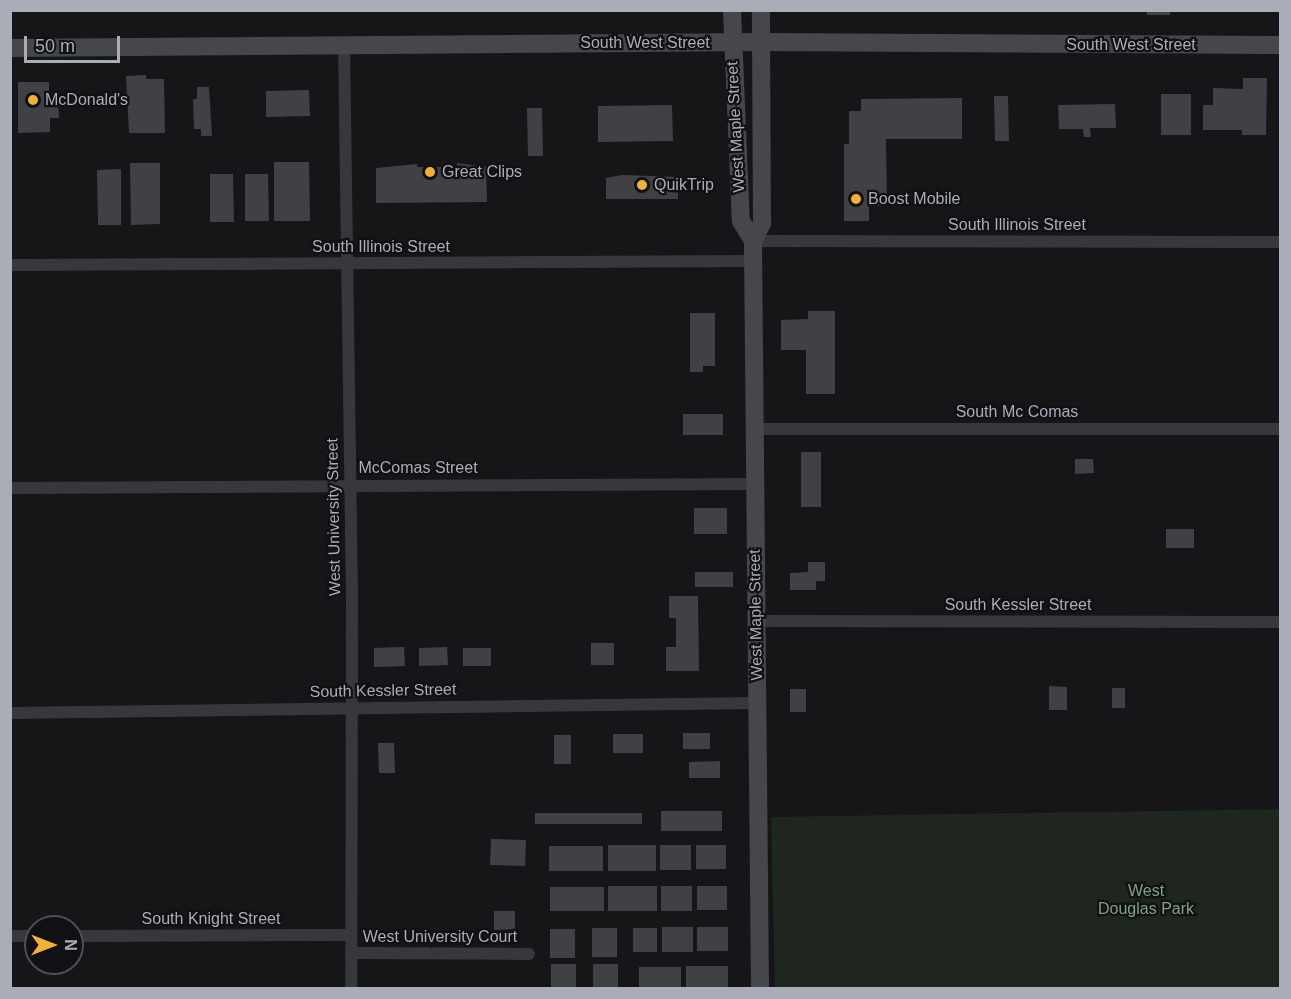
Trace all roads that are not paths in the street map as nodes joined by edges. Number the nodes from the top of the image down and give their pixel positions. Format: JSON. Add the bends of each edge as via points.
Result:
{"nodes":[{"id":1,"x":732,"y":10,"type":"edge"},
{"id":2,"x":760,"y":10,"type":"edge"},
{"id":3,"x":732,"y":42,"type":"junction"},
{"id":4,"x":761,"y":42,"type":"junction"},
{"id":5,"x":344,"y":45,"type":"junction"},
{"id":6,"x":1281,"y":45,"type":"edge"},
{"id":7,"x":10,"y":48,"type":"edge"},
{"id":8,"x":753,"y":241,"type":"junction"},
{"id":9,"x":1281,"y":242,"type":"edge"},
{"id":10,"x":753,"y":261,"type":"junction"},
{"id":11,"x":347,"y":264,"type":"junction"},
{"id":12,"x":10,"y":266,"type":"edge"},
{"id":13,"x":754,"y":429,"type":"junction"},
{"id":14,"x":1281,"y":429,"type":"edge"},
{"id":15,"x":350,"y":484,"type":"junction"},
{"id":16,"x":754,"y":484,"type":"junction"},
{"id":17,"x":10,"y":488,"type":"edge"},
{"id":18,"x":756,"y":621,"type":"junction"},
{"id":19,"x":1281,"y":622,"type":"edge"},
{"id":20,"x":757,"y":703,"type":"junction"},
{"id":21,"x":351,"y":708,"type":"junction"},
{"id":22,"x":10,"y":713,"type":"edge"},
{"id":23,"x":350,"y":934,"type":"junction"},
{"id":24,"x":84,"y":936,"type":"edge"},
{"id":25,"x":351,"y":953,"type":"junction"},
{"id":26,"x":529,"y":954,"type":"dead end"},
{"id":27,"x":351,"y":988,"type":"edge"},
{"id":28,"x":760,"y":988,"type":"edge"}],
"edges":[{"from":1,"to":3,"type":"main road","name":"West Maple Street"},
{"from":2,"to":4,"type":"main road","name":"West Maple Street"},
{"from":3,"to":4,"type":"main road","name":"South West Street"},
{"from":3,"to":5,"type":"main road","name":"South West Street"},
{"from":3,"to":8,"type":"main road","name":"West Maple Street","via":[[741,221]]},
{"from":4,"to":6,"type":"main road","name":"South West Street"},
{"from":4,"to":8,"type":"main road","name":"West Maple Street","via":[[762,223]]},
{"from":5,"to":7,"type":"main road","name":"South West Street"},
{"from":5,"to":11,"type":"street","name":"West University Street"},
{"from":8,"to":9,"type":"street","name":"South Illinois Street"},
{"from":8,"to":10,"type":"main road","name":"West Maple Street"},
{"from":10,"to":11,"type":"street","name":"South Illinois Street"},
{"from":10,"to":13,"type":"main road","name":"West Maple Street"},
{"from":11,"to":12,"type":"street","name":"South Illinois Street"},
{"from":11,"to":15,"type":"street","name":"West University Street"},
{"from":13,"to":14,"type":"street","name":"South Mc Comas"},
{"from":13,"to":16,"type":"main road","name":"West Maple Street"},
{"from":15,"to":16,"type":"street","name":"McComas Street"},
{"from":15,"to":17,"type":"street","name":"McComas Street"},
{"from":15,"to":21,"type":"street","name":"West University Street"},
{"from":16,"to":18,"type":"main road","name":"West Maple Street"},
{"from":18,"to":19,"type":"street","name":"South Kessler Street"},
{"from":18,"to":20,"type":"main road","name":"West Maple Street"},
{"from":20,"to":21,"type":"street","name":"South Kessler Street"},
{"from":20,"to":28,"type":"main road","name":"West Maple Street"},
{"from":21,"to":22,"type":"street","name":"South Kessler Street"},
{"from":21,"to":23,"type":"street","name":"West University Street"},
{"from":23,"to":24,"type":"street","name":"South Knight Street"},
{"from":23,"to":25,"type":"street","name":"West University Street"},
{"from":25,"to":26,"type":"street","name":"West University Court"},
{"from":25,"to":27,"type":"street","name":"West University Street"}]}
